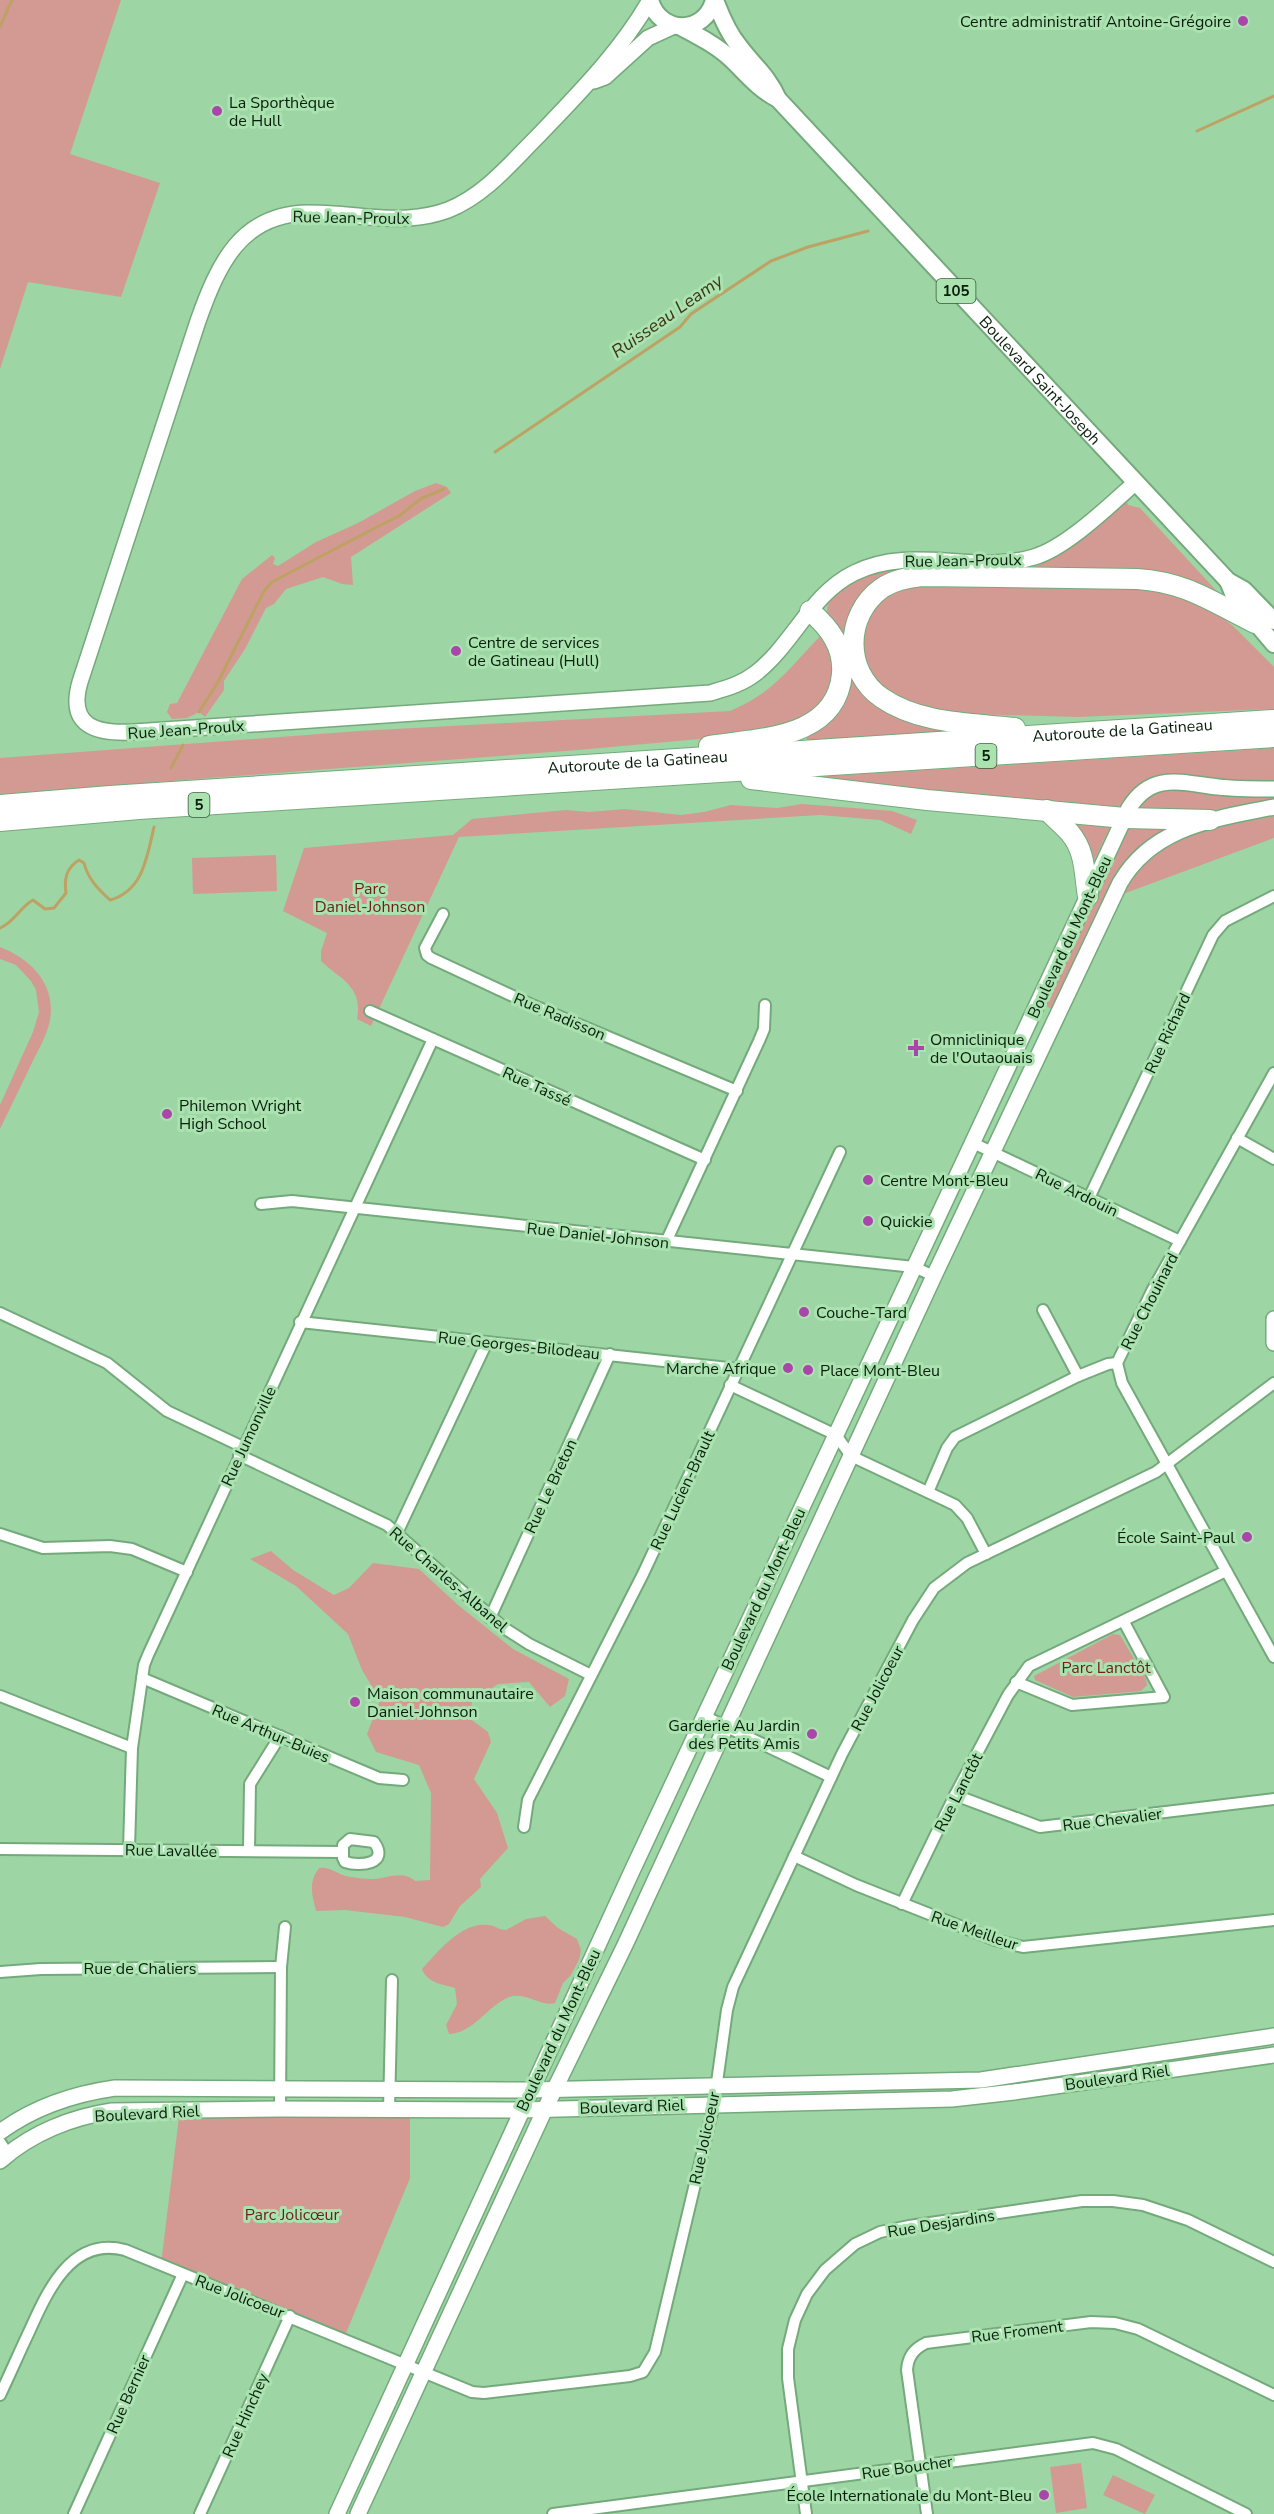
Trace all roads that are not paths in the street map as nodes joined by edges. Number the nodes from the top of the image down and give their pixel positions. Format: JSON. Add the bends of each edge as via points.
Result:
{"nodes":[{"id":1,"x":650,"y":0,"type":"edge"},
{"id":2,"x":715,"y":0,"type":"edge"},
{"id":3,"x":678,"y":27,"type":"junction"},
{"id":4,"x":589,"y":83,"type":"junction"},
{"id":5,"x":778,"y":99,"type":"junction"},
{"id":6,"x":1136,"y":482,"type":"junction"},
{"id":7,"x":810,"y":611,"type":"junction"},
{"id":8,"x":1264,"y":622,"type":"edge"},
{"id":9,"x":1274,"y":644,"type":"edge"},
{"id":10,"x":1274,"y":720,"type":"edge"},
{"id":11,"x":1074,"y":734,"type":"junction"},
{"id":12,"x":1274,"y":736,"type":"edge"},
{"id":13,"x":606,"y":764,"type":"junction"},
{"id":14,"x":698,"y":773,"type":"junction"},
{"id":15,"x":1274,"y":789,"type":"edge"},
{"id":16,"x":0,"y":805,"type":"edge"},
{"id":17,"x":1274,"y":807,"type":"edge"},
{"id":18,"x":1047,"y":810,"type":"junction"},
{"id":19,"x":1125,"y":818,"type":"junction"},
{"id":20,"x":1210,"y":819,"type":"junction"},
{"id":21,"x":0,"y":821,"type":"edge"},
{"id":22,"x":1088,"y":896,"type":"junction"},
{"id":23,"x":1274,"y":896,"type":"edge"},
{"id":24,"x":443,"y":914,"type":"dead end"},
{"id":25,"x":765,"y":1005,"type":"dead end"},
{"id":26,"x":370,"y":1011,"type":"dead end"},
{"id":27,"x":432,"y":1040,"type":"junction"},
{"id":28,"x":1274,"y":1073,"type":"edge"},
{"id":29,"x":737,"y":1091,"type":"junction"},
{"id":30,"x":1237,"y":1138,"type":"junction"},
{"id":31,"x":974,"y":1143,"type":"junction"},
{"id":32,"x":840,"y":1152,"type":"dead end"},
{"id":33,"x":994,"y":1153,"type":"junction"},
{"id":34,"x":1274,"y":1159,"type":"edge"},
{"id":35,"x":705,"y":1160,"type":"junction"},
{"id":36,"x":1089,"y":1198,"type":"junction"},
{"id":37,"x":261,"y":1204,"type":"dead end"},
{"id":38,"x":355,"y":1208,"type":"junction"},
{"id":39,"x":1180,"y":1241,"type":"junction"},
{"id":40,"x":666,"y":1242,"type":"junction"},
{"id":41,"x":791,"y":1255,"type":"junction"},
{"id":42,"x":914,"y":1267,"type":"junction"},
{"id":43,"x":934,"y":1276,"type":"junction"},
{"id":44,"x":1042,"y":1310,"type":"dead end"},
{"id":45,"x":0,"y":1313,"type":"edge"},
{"id":46,"x":1274,"y":1319,"type":"edge"},
{"id":47,"x":300,"y":1322,"type":"junction"},
{"id":48,"x":885,"y":1329,"type":"junction"},
{"id":49,"x":905,"y":1339,"type":"junction"},
{"id":50,"x":487,"y":1342,"type":"junction"},
{"id":51,"x":1274,"y":1343,"type":"edge"},
{"id":52,"x":610,"y":1354,"type":"junction"},
{"id":53,"x":1117,"y":1363,"type":"junction"},
{"id":54,"x":738,"y":1369,"type":"junction"},
{"id":55,"x":1078,"y":1376,"type":"junction"},
{"id":56,"x":1274,"y":1383,"type":"edge"},
{"id":57,"x":730,"y":1385,"type":"junction"},
{"id":58,"x":836,"y":1435,"type":"junction"},
{"id":59,"x":241,"y":1451,"type":"junction"},
{"id":60,"x":851,"y":1456,"type":"junction"},
{"id":61,"x":1168,"y":1465,"type":"junction"},
{"id":62,"x":928,"y":1492,"type":"junction"},
{"id":63,"x":0,"y":1533,"type":"edge"},
{"id":64,"x":398,"y":1533,"type":"junction"},
{"id":65,"x":986,"y":1554,"type":"junction"},
{"id":66,"x":1226,"y":1571,"type":"junction"},
{"id":67,"x":187,"y":1572,"type":"junction"},
{"id":68,"x":490,"y":1618,"type":"junction"},
{"id":69,"x":1124,"y":1622,"type":"junction"},
{"id":70,"x":1274,"y":1658,"type":"edge"},
{"id":71,"x":591,"y":1675,"type":"junction"},
{"id":72,"x":142,"y":1678,"type":"junction"},
{"id":73,"x":1016,"y":1682,"type":"junction"},
{"id":74,"x":0,"y":1696,"type":"edge"},
{"id":75,"x":704,"y":1716,"type":"junction"},
{"id":76,"x":725,"y":1726,"type":"junction"},
{"id":77,"x":280,"y":1736,"type":"junction"},
{"id":78,"x":132,"y":1748,"type":"junction"},
{"id":79,"x":831,"y":1777,"type":"junction"},
{"id":80,"x":402,"y":1780,"type":"dead end"},
{"id":81,"x":955,"y":1795,"type":"junction"},
{"id":82,"x":1274,"y":1799,"type":"edge"},
{"id":83,"x":524,"y":1827,"type":"dead end"},
{"id":84,"x":0,"y":1849,"type":"edge"},
{"id":85,"x":129,"y":1849,"type":"junction"},
{"id":86,"x":249,"y":1850,"type":"junction"},
{"id":87,"x":342,"y":1852,"type":"dead end"},
{"id":88,"x":794,"y":1856,"type":"junction"},
{"id":89,"x":902,"y":1904,"type":"junction"},
{"id":90,"x":1274,"y":1920,"type":"edge"},
{"id":91,"x":285,"y":1927,"type":"dead end"},
{"id":92,"x":281,"y":1967,"type":"junction"},
{"id":93,"x":0,"y":1972,"type":"edge"},
{"id":94,"x":392,"y":1980,"type":"dead end"},
{"id":95,"x":1274,"y":2036,"type":"edge"},
{"id":96,"x":1274,"y":2055,"type":"edge"},
{"id":97,"x":1013,"y":2076,"type":"junction"},
{"id":98,"x":715,"y":2085,"type":"junction"},
{"id":99,"x":390,"y":2088,"type":"junction"},
{"id":100,"x":280,"y":2089,"type":"junction"},
{"id":101,"x":556,"y":2089,"type":"junction"},
{"id":102,"x":530,"y":2090,"type":"junction"},
{"id":103,"x":1014,"y":2092,"type":"junction"},
{"id":104,"x":714,"y":2104,"type":"junction"},
{"id":105,"x":280,"y":2109,"type":"junction"},
{"id":106,"x":546,"y":2109,"type":"junction"},
{"id":107,"x":389,"y":2110,"type":"junction"},
{"id":108,"x":521,"y":2110,"type":"junction"},
{"id":109,"x":0,"y":2132,"type":"edge"},
{"id":110,"x":3,"y":2152,"type":"edge"},
{"id":111,"x":1274,"y":2262,"type":"edge"},
{"id":112,"x":183,"y":2274,"type":"junction"},
{"id":113,"x":290,"y":2316,"type":"junction"},
{"id":114,"x":405,"y":2363,"type":"junction"},
{"id":115,"x":423,"y":2370,"type":"junction"},
{"id":116,"x":1274,"y":2395,"type":"edge"},
{"id":117,"x":0,"y":2396,"type":"edge"},
{"id":118,"x":919,"y":2465,"type":"junction"},
{"id":119,"x":801,"y":2480,"type":"junction"},
{"id":120,"x":74,"y":2514,"type":"edge"},
{"id":121,"x":200,"y":2514,"type":"edge"},
{"id":122,"x":337,"y":2514,"type":"edge"},
{"id":123,"x":358,"y":2514,"type":"edge"},
{"id":124,"x":552,"y":2514,"type":"edge"},
{"id":125,"x":806,"y":2514,"type":"edge"},
{"id":126,"x":927,"y":2514,"type":"edge"},
{"id":127,"x":1246,"y":2514,"type":"edge"}],
"edges":[{"from":1,"to":3,"type":"main road","number":"105","via":[[661,19]]},
{"from":1,"to":4,"type":"street","name":"Rue Jean-Proulx"},
{"from":2,"to":3,"type":"main road","number":"105","via":[[700,22]]},
{"from":2,"to":5,"type":"main road","name":"Boulevard Saint-Joseph","number":"105","via":[[731,35],[770,82]]},
{"from":3,"to":4,"type":"street","name":"Rue Jean-Proulx","via":[[648,38],[605,76]]},
{"from":3,"to":5,"type":"main road","name":"Boulevard Saint-Joseph","number":"105","via":[[712,44],[762,90]]},
{"from":4,"to":7,"type":"street","name":"Rue Jean-Proulx","via":[[488,185],[451,209],[408,219],[296,214],[272,219],[251,230],[229,253],[214,278],[198,321],[83,671],[76,699],[80,716],[96,730],[122,733],[696,696],[731,687],[754,674]]},
{"from":5,"to":6,"type":"main road","name":"Boulevard Saint-Joseph","number":"105"},
{"from":6,"to":7,"type":"street","name":"Rue Jean-Proulx","via":[[1041,555],[999,563],[921,560],[876,564],[842,580]]},
{"from":6,"to":8,"type":"main road","name":"Boulevard Saint-Joseph","number":"105","via":[[1228,581],[1235,598]]},
{"from":7,"to":13,"type":"highway","via":[[834,636],[842,666],[834,700],[815,722],[785,734]]},
{"from":8,"to":9,"type":"main road","name":"Boulevard Saint-Joseph","number":"105"},
{"from":8,"to":11,"type":"highway","via":[[1189,588],[1130,578],[914,577],[882,588],[863,608],[854,633],[854,657],[866,683],[887,701],[906,711],[938,719]]},
{"from":10,"to":11,"type":"highway","name":"Autoroute de la Gatineau","number":"5"},
{"from":11,"to":13,"type":"highway","name":"Autoroute de la Gatineau","number":"5"},
{"from":12,"to":14,"type":"highway","name":"Autoroute de la Gatineau","number":"5"},
{"from":13,"to":16,"type":"highway","name":"Autoroute de la Gatineau","number":"5"},
{"from":14,"to":18,"type":"highway"},
{"from":14,"to":21,"type":"highway","name":"Autoroute de la Gatineau","number":"5"},
{"from":15,"to":19,"type":"street","name":"Boulevard du Mont-Bleu","via":[[1165,782],[1140,794]]},
{"from":17,"to":20,"type":"street","name":"Boulevard du Mont-Bleu"},
{"from":18,"to":19,"type":"highway"},
{"from":18,"to":22,"type":"highway","via":[[1079,847]]},
{"from":19,"to":20,"type":"highway"},
{"from":19,"to":22,"type":"street","name":"Boulevard du Mont-Bleu"},
{"from":20,"to":33,"type":"street","name":"Boulevard du Mont-Bleu","via":[[1165,837],[1128,870]]},
{"from":22,"to":31,"type":"street","name":"Boulevard du Mont-Bleu"},
{"from":23,"to":36,"type":"street","name":"Rue Richard","via":[[1225,921],[1213,935]]},
{"from":24,"to":29,"type":"street","name":"Rue Radisson","via":[[425,948],[431,958]]},
{"from":25,"to":29,"type":"street","via":[[764,1029]]},
{"from":26,"to":27,"type":"street","name":"Rue Tassé"},
{"from":27,"to":35,"type":"street","name":"Rue Tassé"},
{"from":27,"to":38,"type":"street","name":"Rue Jumonville"},
{"from":28,"to":30,"type":"street","name":"Rue Chouinard"},
{"from":29,"to":35,"type":"street"},
{"from":30,"to":34,"type":"street"},
{"from":30,"to":39,"type":"street","name":"Rue Chouinard"},
{"from":31,"to":33,"type":"street","name":"Rue Ardouin"},
{"from":31,"to":42,"type":"street","name":"Boulevard du Mont-Bleu"},
{"from":32,"to":41,"type":"street","name":"Rue Lucien-Brault"},
{"from":33,"to":36,"type":"street","name":"Rue Ardouin"},
{"from":33,"to":43,"type":"street","name":"Boulevard du Mont-Bleu"},
{"from":35,"to":40,"type":"street"},
{"from":36,"to":39,"type":"street","name":"Rue Ardouin"},
{"from":37,"to":38,"type":"street","name":"Rue Daniel-Johnson","via":[[292,1201]]},
{"from":38,"to":40,"type":"street","name":"Rue Daniel-Johnson"},
{"from":38,"to":47,"type":"street","name":"Rue Jumonville"},
{"from":39,"to":53,"type":"street","name":"Rue Chouinard"},
{"from":40,"to":41,"type":"street","name":"Rue Daniel-Johnson"},
{"from":41,"to":42,"type":"street","name":"Rue Daniel-Johnson"},
{"from":41,"to":54,"type":"street","name":"Rue Lucien-Brault"},
{"from":42,"to":43,"type":"street","name":"Rue Daniel-Johnson"},
{"from":42,"to":48,"type":"street","name":"Boulevard du Mont-Bleu"},
{"from":43,"to":49,"type":"street","name":"Boulevard du Mont-Bleu"},
{"from":44,"to":55,"type":"street"},
{"from":45,"to":59,"type":"street","name":"Rue Charles-Albanel","via":[[107,1363],[167,1412]]},
{"from":46,"to":51,"type":"street"},
{"from":47,"to":50,"type":"street","name":"Rue Georges-Bilodeau"},
{"from":47,"to":59,"type":"street","name":"Rue Jumonville"},
{"from":48,"to":49,"type":"street"},
{"from":48,"to":58,"type":"street","name":"Boulevard du Mont-Bleu"},
{"from":49,"to":60,"type":"street","name":"Boulevard du Mont-Bleu"},
{"from":50,"to":52,"type":"street","name":"Rue Georges-Bilodeau"},
{"from":50,"to":64,"type":"street"},
{"from":52,"to":54,"type":"street","name":"Rue Georges-Bilodeau"},
{"from":52,"to":68,"type":"street","name":"Rue Le Breton"},
{"from":53,"to":55,"type":"street"},
{"from":53,"to":61,"type":"street","name":"Rue Chouinard","via":[[1122,1383]]},
{"from":54,"to":57,"type":"street","name":"Rue Lucien-Brault"},
{"from":55,"to":62,"type":"street","via":[[955,1437]]},
{"from":56,"to":61,"type":"street","name":"Rue Jolicoeur"},
{"from":57,"to":58,"type":"street"},
{"from":57,"to":71,"type":"street","name":"Rue Lucien-Brault","via":[[643,1574]]},
{"from":58,"to":60,"type":"street"},
{"from":58,"to":75,"type":"street","name":"Boulevard du Mont-Bleu"},
{"from":59,"to":64,"type":"street","name":"Rue Charles-Albanel"},
{"from":59,"to":67,"type":"street","name":"Rue Jumonville"},
{"from":60,"to":62,"type":"street"},
{"from":60,"to":76,"type":"street","name":"Boulevard du Mont-Bleu"},
{"from":61,"to":65,"type":"street","name":"Rue Jolicoeur"},
{"from":61,"to":66,"type":"street","name":"Rue Chouinard"},
{"from":62,"to":65,"type":"street","via":[[961,1510]]},
{"from":63,"to":67,"type":"street","via":[[43,1548],[132,1549]]},
{"from":64,"to":68,"type":"street","name":"Rue Charles-Albanel"},
{"from":65,"to":79,"type":"street","name":"Rue Jolicoeur","via":[[952,1573],[928,1596]]},
{"from":66,"to":69,"type":"street","name":"Rue Lanctôt"},
{"from":66,"to":70,"type":"street","name":"Rue Chouinard"},
{"from":67,"to":72,"type":"street","name":"Rue Jumonville","via":[[148,1655]]},
{"from":68,"to":71,"type":"street","name":"Rue Charles-Albanel","via":[[529,1644]]},
{"from":69,"to":73,"type":"street","name":"Rue Lanctôt","via":[[1029,1666]]},
{"from":69,"to":73,"type":"street","via":[[1164,1697],[1072,1705]]},
{"from":71,"to":83,"type":"street","name":"Rue Lucien-Brault","via":[[528,1800]]},
{"from":72,"to":77,"type":"street","name":"Rue Arthur-Buies"},
{"from":72,"to":78,"type":"street","name":"Rue Jumonville"},
{"from":73,"to":81,"type":"street","name":"Rue Lanctôt"},
{"from":74,"to":78,"type":"street"},
{"from":75,"to":76,"type":"street"},
{"from":75,"to":102,"type":"street","name":"Boulevard du Mont-Bleu"},
{"from":76,"to":79,"type":"street"},
{"from":76,"to":101,"type":"street","name":"Boulevard du Mont-Bleu"},
{"from":77,"to":80,"type":"street","name":"Rue Arthur-Buies","via":[[379,1778]]},
{"from":77,"to":86,"type":"street","via":[[250,1784]]},
{"from":78,"to":85,"type":"street","name":"Rue Jumonville"},
{"from":79,"to":88,"type":"street","name":"Rue Jolicoeur"},
{"from":81,"to":82,"type":"street","name":"Rue Chevalier","via":[[1040,1827]]},
{"from":81,"to":89,"type":"street","name":"Rue Lanctôt"},
{"from":84,"to":85,"type":"street","name":"Rue Lavallée"},
{"from":85,"to":86,"type":"street","name":"Rue Lavallée"},
{"from":86,"to":87,"type":"street","name":"Rue Lavallée"},
{"from":88,"to":89,"type":"street","name":"Rue Meilleur"},
{"from":88,"to":98,"type":"street","name":"Rue Jolicoeur","via":[[730,1997]]},
{"from":89,"to":90,"type":"street","name":"Rue Meilleur","via":[[1023,1947]]},
{"from":91,"to":92,"type":"street"},
{"from":92,"to":93,"type":"street","name":"Rue de Chaliers"},
{"from":92,"to":100,"type":"street"},
{"from":94,"to":99,"type":"street"},
{"from":95,"to":97,"type":"street","name":"Boulevard Riel"},
{"from":96,"to":103,"type":"street","name":"Boulevard Riel"},
{"from":97,"to":98,"type":"street","name":"Boulevard Riel","via":[[951,2081]]},
{"from":97,"to":103,"type":"street"},
{"from":98,"to":101,"type":"street","name":"Boulevard Riel"},
{"from":98,"to":104,"type":"street","name":"Rue Jolicoeur"},
{"from":99,"to":100,"type":"street","name":"Boulevard Riel"},
{"from":99,"to":102,"type":"street","name":"Boulevard Riel"},
{"from":99,"to":107,"type":"street"},
{"from":100,"to":105,"type":"street"},
{"from":100,"to":109,"type":"street","name":"Boulevard Riel","via":[[137,2087],[92,2091],[33,2112]]},
{"from":101,"to":102,"type":"street","name":"Boulevard Riel"},
{"from":101,"to":106,"type":"street","name":"Boulevard du Mont-Bleu"},
{"from":102,"to":108,"type":"street","name":"Boulevard du Mont-Bleu"},
{"from":103,"to":104,"type":"street","name":"Boulevard Riel","via":[[943,2099]]},
{"from":104,"to":106,"type":"street","name":"Boulevard Riel"},
{"from":104,"to":115,"type":"street","name":"Rue Jolicoeur","via":[[655,2352],[643,2372],[484,2393],[472,2392]]},
{"from":105,"to":107,"type":"street","name":"Boulevard Riel"},
{"from":105,"to":110,"type":"street","name":"Boulevard Riel","via":[[90,2114]]},
{"from":106,"to":108,"type":"street","name":"Boulevard Riel"},
{"from":106,"to":115,"type":"street","name":"Boulevard du Mont-Bleu"},
{"from":107,"to":108,"type":"street","name":"Boulevard Riel"},
{"from":108,"to":114,"type":"street","name":"Boulevard du Mont-Bleu"},
{"from":111,"to":119,"type":"street","name":"Rue Desjardins","via":[[1181,2217],[1113,2201],[1082,2201],[909,2226],[867,2237],[843,2252],[816,2280],[791,2332],[788,2378]]},
{"from":112,"to":113,"type":"street","name":"Rue Jolicoeur"},
{"from":112,"to":117,"type":"street","name":"Rue Jolicoeur","via":[[115,2247],[94,2250],[76,2259],[49,2288]]},
{"from":112,"to":120,"type":"street","name":"Rue Bernier"},
{"from":113,"to":114,"type":"street","name":"Rue Jolicoeur"},
{"from":113,"to":121,"type":"street","name":"Rue Hinchey"},
{"from":114,"to":115,"type":"street","name":"Rue Jolicoeur"},
{"from":114,"to":122,"type":"street","name":"Boulevard du Mont-Bleu"},
{"from":115,"to":123,"type":"street","name":"Boulevard du Mont-Bleu"},
{"from":116,"to":118,"type":"street","name":"Rue Froment","via":[[1138,2329],[1115,2323],[1090,2322],[926,2343],[912,2353],[907,2370]]},
{"from":118,"to":119,"type":"street","name":"Rue Boucher"},
{"from":118,"to":126,"type":"street","name":"Rue Froment"},
{"from":118,"to":127,"type":"street","name":"Rue Boucher","via":[[1093,2443],[1116,2450]]},
{"from":119,"to":124,"type":"street","name":"Rue Boucher"},
{"from":119,"to":125,"type":"street","name":"Rue Desjardins"}]}
